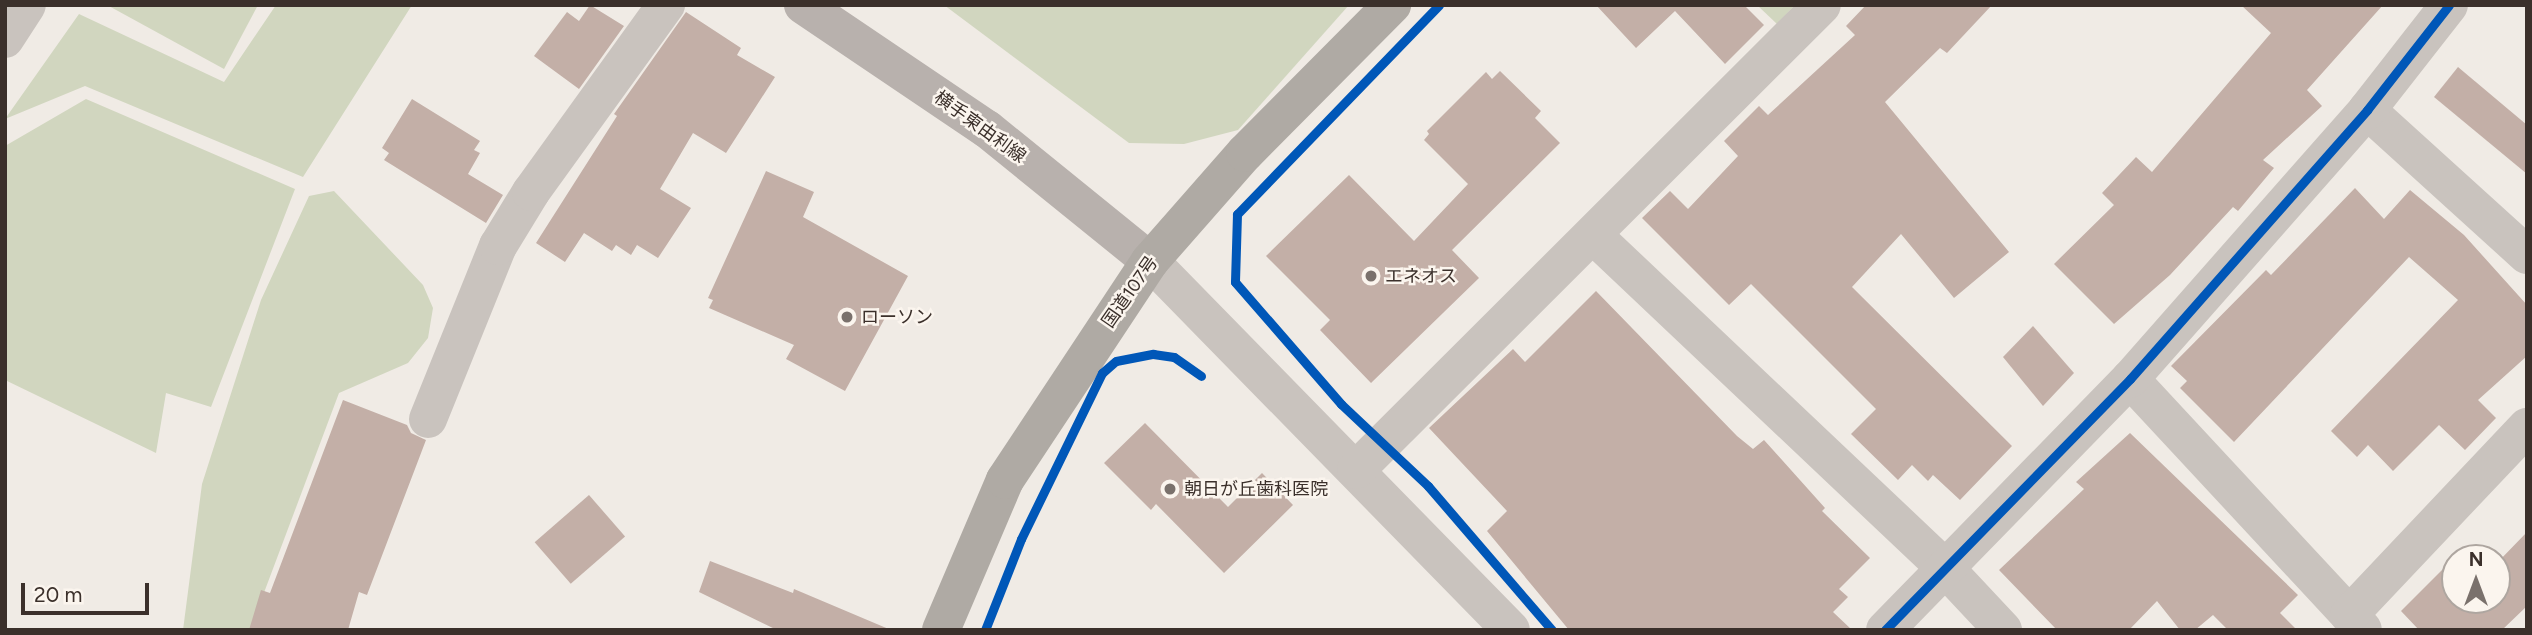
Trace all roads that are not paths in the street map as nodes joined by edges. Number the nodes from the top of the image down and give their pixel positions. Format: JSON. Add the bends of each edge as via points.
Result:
{"nodes":[{"id":1,"x":27,"y":5,"type":"edge"},
{"id":2,"x":666,"y":5,"type":"edge"},
{"id":3,"x":803,"y":5,"type":"edge"},
{"id":4,"x":1392,"y":5,"type":"edge"},
{"id":5,"x":1822,"y":5,"type":"edge"},
{"id":6,"x":2449,"y":5,"type":"edge"},
{"id":7,"x":5,"y":39,"type":"edge"},
{"id":8,"x":2367,"y":110,"type":"junction"},
{"id":9,"x":1594,"y":235,"type":"junction"},
{"id":10,"x":2527,"y":255,"type":"edge"},
{"id":11,"x":1150,"y":261,"type":"junction"},
{"id":12,"x":2130,"y":379,"type":"junction"},
{"id":13,"x":428,"y":419,"type":"dead end"},
{"id":14,"x":2527,"y":427,"type":"edge"},
{"id":15,"x":1356,"y":470,"type":"junction"},
{"id":16,"x":1945,"y":568,"type":"junction"},
{"id":17,"x":2356,"y":623,"type":"edge"},
{"id":18,"x":941,"y":630,"type":"edge"},
{"id":19,"x":1511,"y":630,"type":"edge"},
{"id":20,"x":1885,"y":630,"type":"edge"},
{"id":21,"x":2003,"y":630,"type":"edge"}],
"edges":[{"from":1,"to":7,"type":"street"},
{"from":2,"to":13,"type":"street","via":[[531,192],[498,246]]},
{"from":3,"to":11,"type":"main road","name":"横手東由利線","via":[[987,128]]},
{"from":4,"to":11,"type":"highway","name":"国道107号","via":[[1245,153]]},
{"from":5,"to":9,"type":"street"},
{"from":6,"to":8,"type":"street"},
{"from":8,"to":10,"type":"street"},
{"from":8,"to":12,"type":"street"},
{"from":9,"to":15,"type":"street"},
{"from":9,"to":16,"type":"street"},
{"from":11,"to":15,"type":"street"},
{"from":11,"to":18,"type":"highway","name":"国道107号","via":[[1005,480]]},
{"from":12,"to":16,"type":"street"},
{"from":12,"to":17,"type":"street"},
{"from":14,"to":17,"type":"street"},
{"from":15,"to":19,"type":"street"},
{"from":16,"to":20,"type":"street"},
{"from":16,"to":21,"type":"street"}]}
